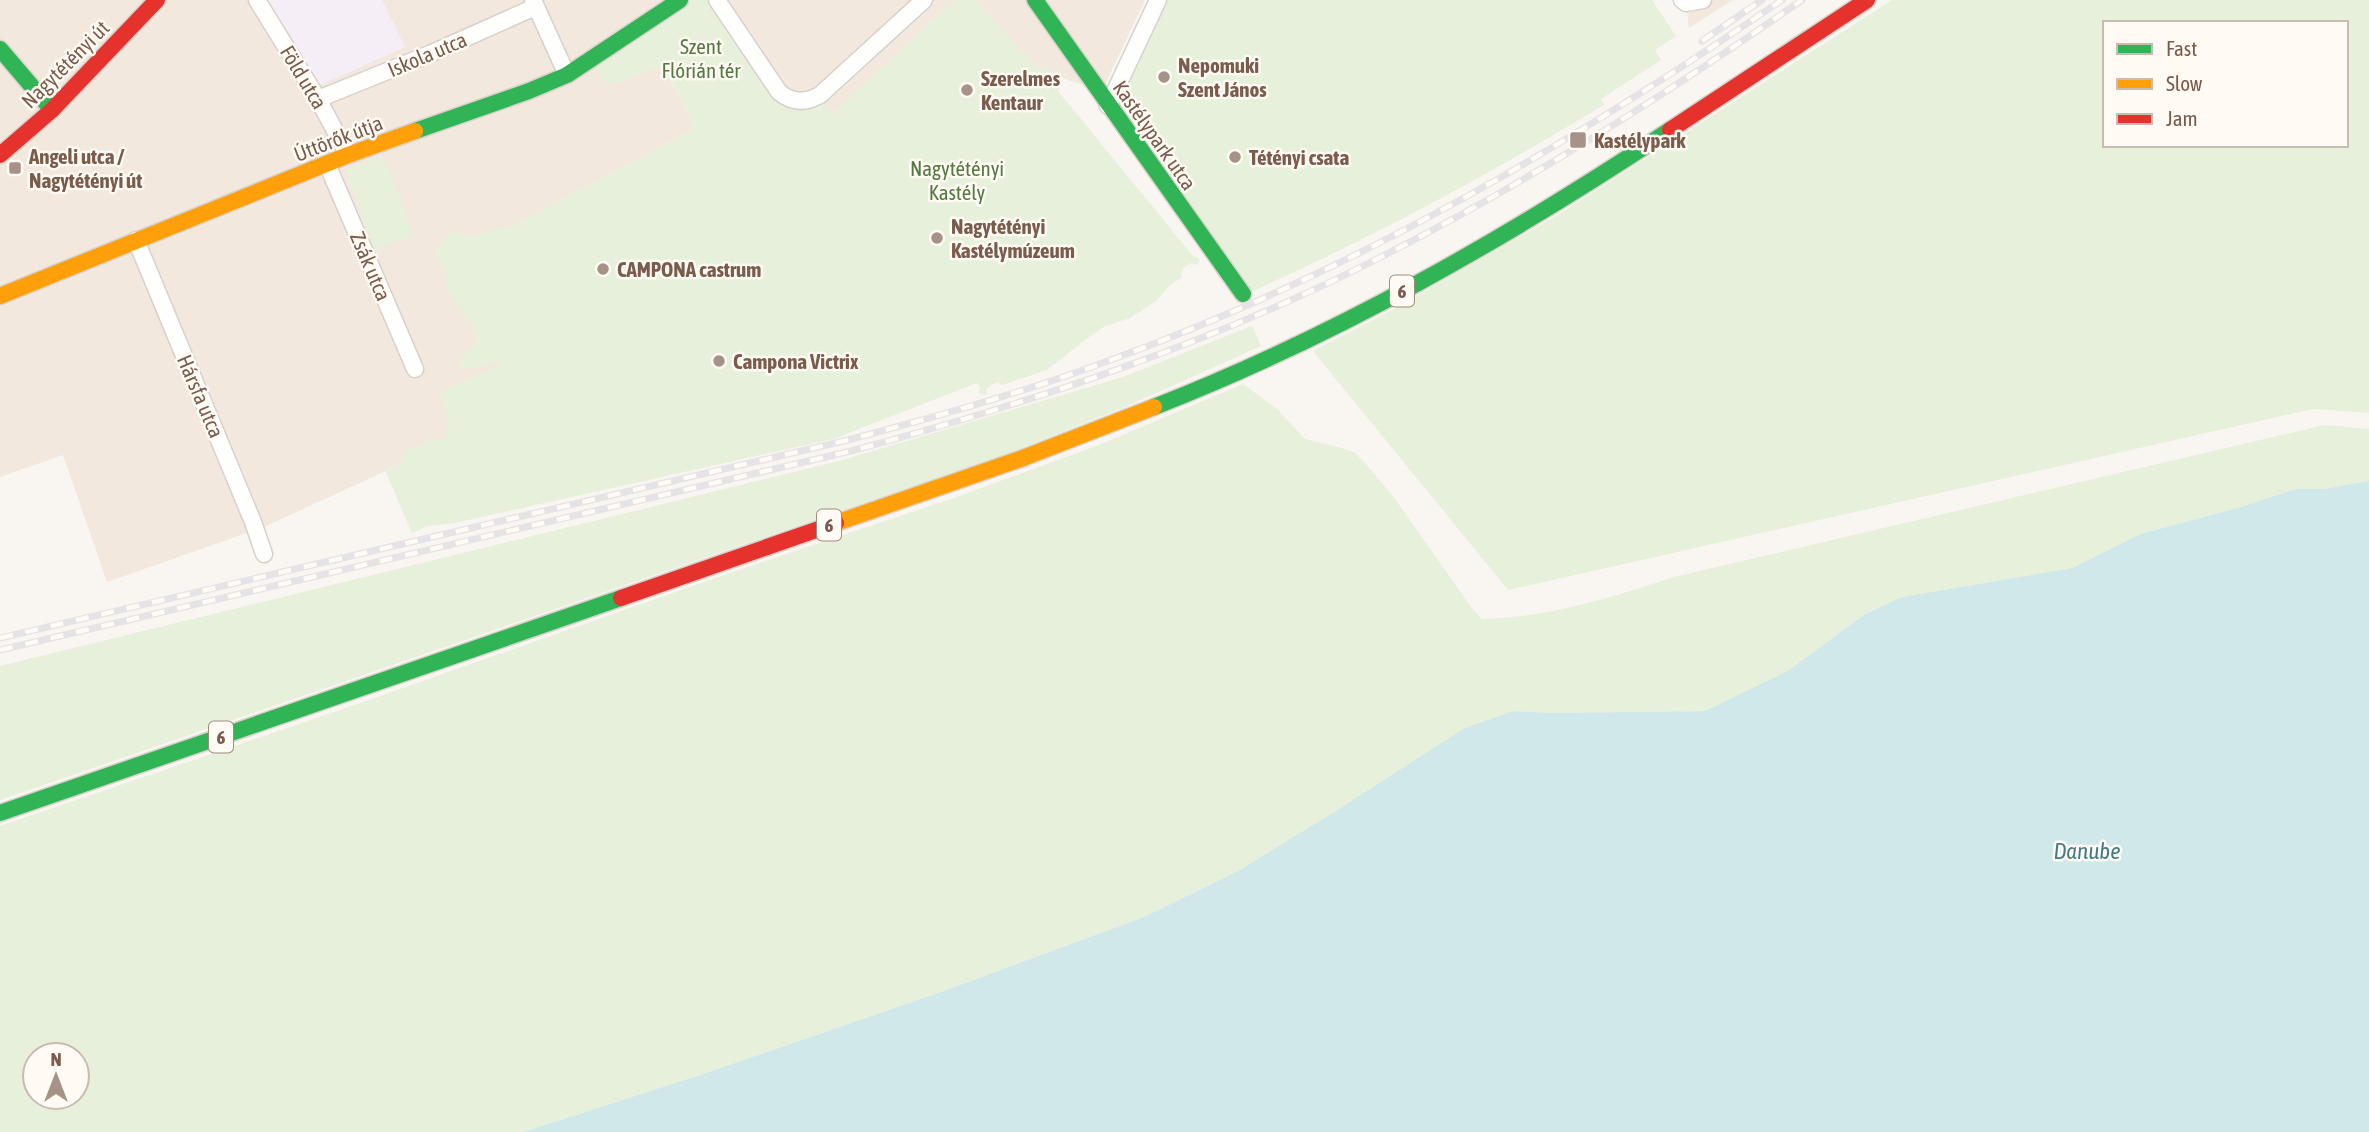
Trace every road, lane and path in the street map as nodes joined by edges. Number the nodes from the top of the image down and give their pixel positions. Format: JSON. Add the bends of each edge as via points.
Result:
{"nodes":[{"id":1,"x":157,"y":0,"type":"edge"},
{"id":2,"x":257,"y":0,"type":"edge"},
{"id":3,"x":680,"y":0,"type":"edge"},
{"id":4,"x":717,"y":0,"type":"edge"},
{"id":5,"x":923,"y":0,"type":"edge"},
{"id":6,"x":1035,"y":0,"type":"edge"},
{"id":7,"x":1158,"y":0,"type":"edge"},
{"id":8,"x":1867,"y":0,"type":"edge"},
{"id":9,"x":534,"y":4,"type":"edge"},
{"id":10,"x":0,"y":50,"type":"edge"},
{"id":11,"x":567,"y":75,"type":"junction"},
{"id":12,"x":318,"y":99,"type":"junction"},
{"id":13,"x":1108,"y":106,"type":"junction"},
{"id":14,"x":52,"y":110,"type":"junction"},
{"id":15,"x":0,"y":155,"type":"edge"},
{"id":16,"x":348,"y":155,"type":"junction"},
{"id":17,"x":327,"y":164,"type":"junction"},
{"id":18,"x":136,"y":240,"type":"junction"},
{"id":19,"x":1243,"y":294,"type":"dead end"},
{"id":20,"x":0,"y":296,"type":"edge"},
{"id":21,"x":415,"y":369,"type":"dead end"},
{"id":22,"x":264,"y":554,"type":"dead end"},
{"id":23,"x":0,"y":813,"type":"edge"}],
"edges":[{"from":1,"to":14,"type":"main road","name":"Nagytétényi út"},
{"from":2,"to":12,"type":"street","name":"Föld utca"},
{"from":3,"to":11,"type":"main road","name":"Úttörők útja"},
{"from":4,"to":5,"type":"street","via":[[779,92],[794,101],[820,95]]},
{"from":6,"to":13,"type":"main road","name":"Kastélypark utca"},
{"from":7,"to":13,"type":"street"},
{"from":8,"to":23,"type":"main road","number":"6","via":[[1518,227],[1375,306],[1215,383],[1023,458]]},
{"from":9,"to":11,"type":"street"},
{"from":9,"to":12,"type":"street","name":"Iskola utca","via":[[432,53]]},
{"from":10,"to":14,"type":"main road"},
{"from":11,"to":16,"type":"main road","name":"Úttörők útja"},
{"from":12,"to":16,"type":"street","name":"Föld utca"},
{"from":13,"to":19,"type":"main road","name":"Kastélypark utca"},
{"from":14,"to":15,"type":"main road","name":"Nagytétényi út"},
{"from":16,"to":17,"type":"main road","name":"Úttörők útja"},
{"from":17,"to":18,"type":"main road","name":"Úttörők útja"},
{"from":17,"to":21,"type":"street","name":"Zsák utca"},
{"from":18,"to":20,"type":"main road","name":"Úttörők útja"},
{"from":18,"to":22,"type":"street","name":"Hársfa utca"}]}
